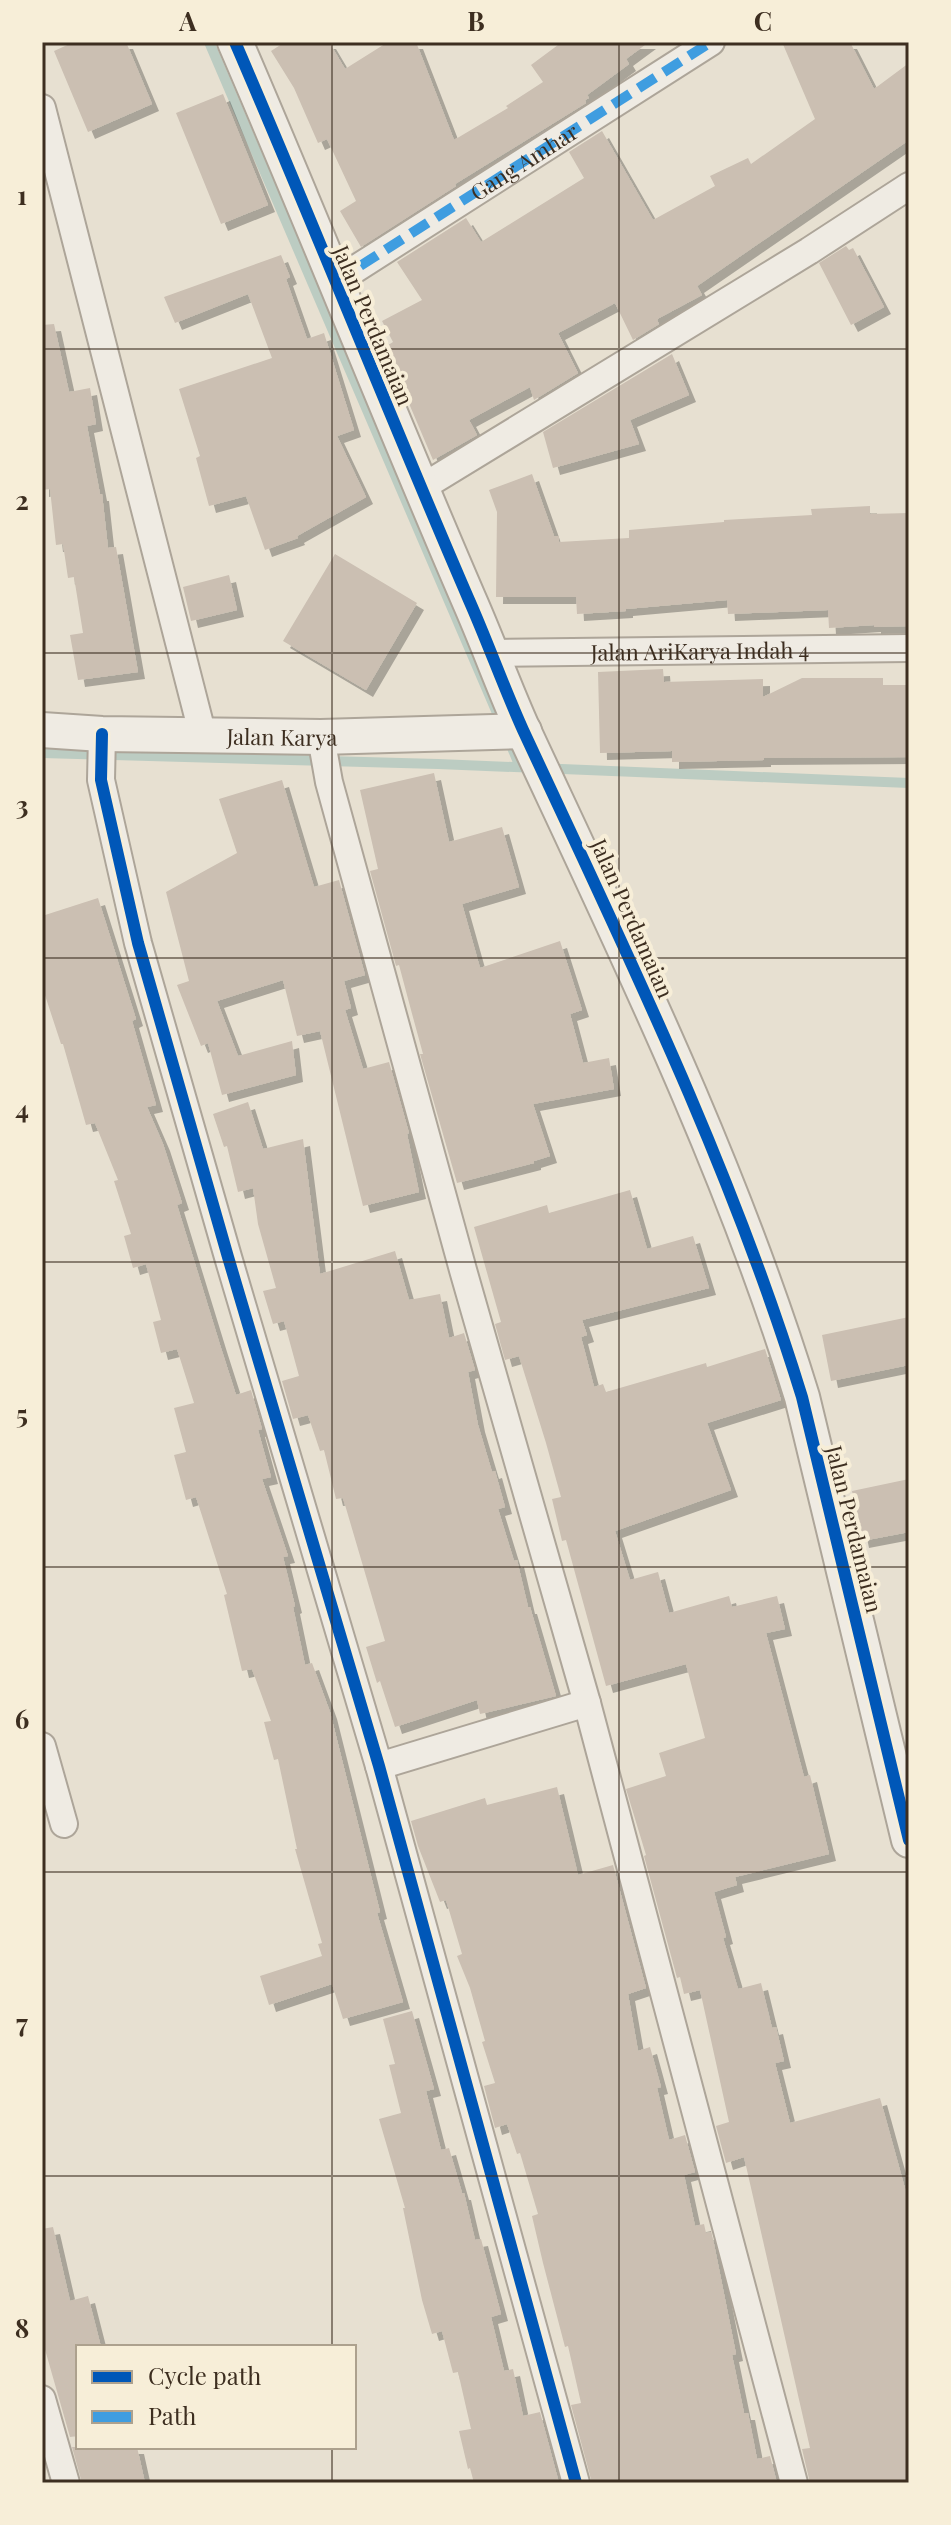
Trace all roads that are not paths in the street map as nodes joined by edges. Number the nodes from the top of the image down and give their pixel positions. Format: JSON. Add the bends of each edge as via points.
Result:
{"nodes":[{"id":1,"x":711,"y":42,"type":"edge"},
{"id":2,"x":244,"y":46,"type":"edge"},
{"id":3,"x":42,"y":108,"type":"edge"},
{"id":4,"x":909,"y":186,"type":"edge"},
{"id":5,"x":335,"y":282,"type":"junction"},
{"id":6,"x":421,"y":488,"type":"junction"},
{"id":7,"x":909,"y":648,"type":"edge"},
{"id":8,"x":492,"y":653,"type":"junction"},
{"id":9,"x":42,"y":730,"type":"edge"},
{"id":10,"x":523,"y":732,"type":"junction"},
{"id":11,"x":203,"y":736,"type":"junction"},
{"id":12,"x":102,"y":741,"type":"junction"},
{"id":13,"x":322,"y":746,"type":"junction"},
{"id":14,"x":587,"y":1703,"type":"junction"},
{"id":15,"x":42,"y":1746,"type":"edge"},
{"id":16,"x":379,"y":1766,"type":"junction"},
{"id":17,"x":64,"y":1824,"type":"dead end"},
{"id":18,"x":909,"y":1840,"type":"edge"},
{"id":19,"x":42,"y":2399,"type":"edge"},
{"id":20,"x":66,"y":2483,"type":"edge"},
{"id":21,"x":576,"y":2483,"type":"edge"},
{"id":22,"x":794,"y":2483,"type":"edge"}],
"edges":[{"from":1,"to":5,"type":"street","name":"Gang Amhar"},
{"from":2,"to":5,"type":"street","name":"Jalan Perdamaian"},
{"from":3,"to":11,"type":"street"},
{"from":4,"to":6,"type":"street"},
{"from":5,"to":6,"type":"street","name":"Jalan Perdamaian"},
{"from":6,"to":8,"type":"street","name":"Jalan Perdamaian"},
{"from":7,"to":8,"type":"street","name":"Jalan AriKarya Indah 4"},
{"from":8,"to":10,"type":"street","name":"Jalan Perdamaian"},
{"from":9,"to":12,"type":"street","name":"Jalan Karya"},
{"from":10,"to":13,"type":"street","name":"Jalan Karya"},
{"from":10,"to":18,"type":"street","name":"Jalan Perdamaian","via":[[625,946],[713,1149],[782,1330]]},
{"from":11,"to":12,"type":"street","name":"Jalan Karya"},
{"from":11,"to":13,"type":"street","name":"Jalan Karya"},
{"from":12,"to":16,"type":"street","via":[[101,780],[138,943]]},
{"from":13,"to":14,"type":"street"},
{"from":14,"to":16,"type":"street"},
{"from":14,"to":22,"type":"street"},
{"from":15,"to":17,"type":"street"},
{"from":16,"to":21,"type":"street"},
{"from":19,"to":20,"type":"street"}]}
